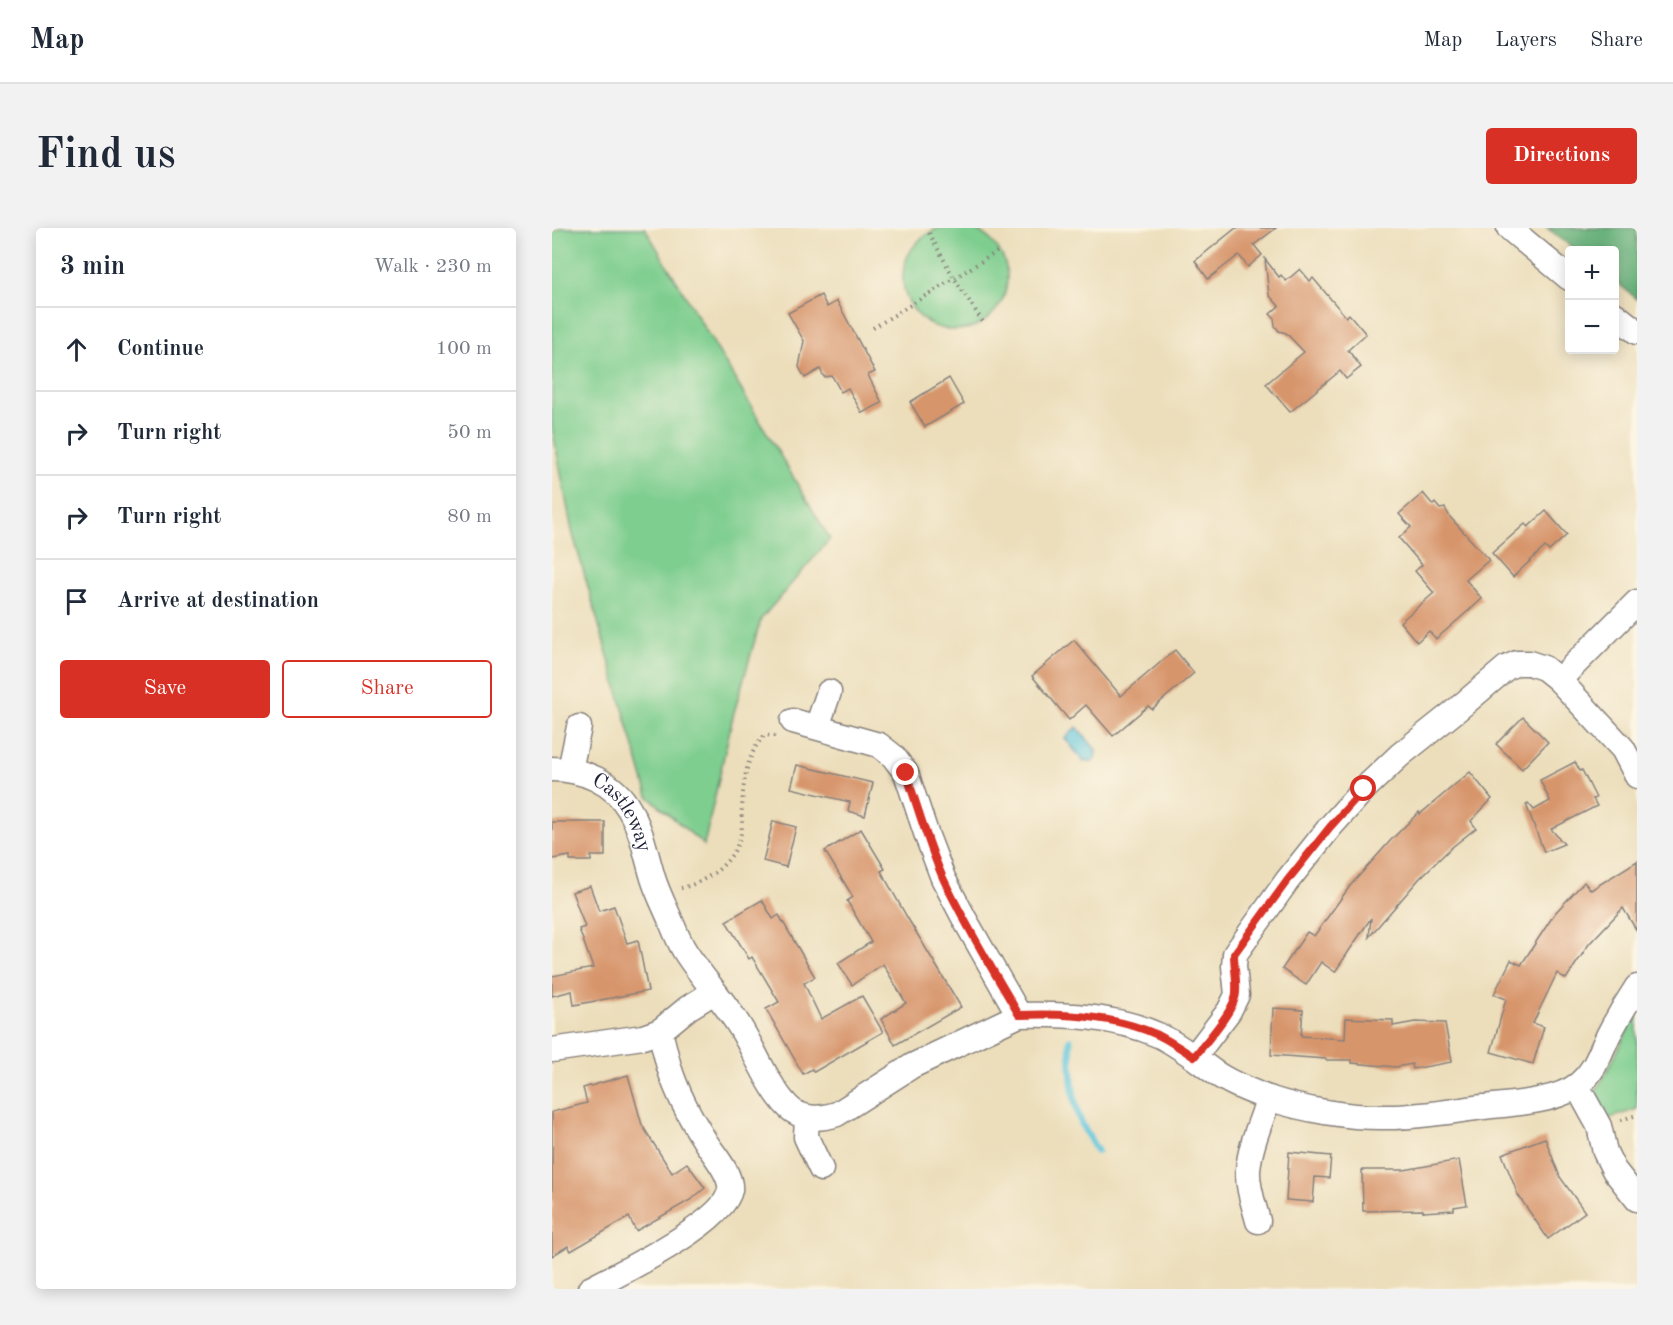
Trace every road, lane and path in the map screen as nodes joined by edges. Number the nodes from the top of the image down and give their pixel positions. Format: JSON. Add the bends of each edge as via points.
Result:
{"nodes":[{"id":1,"x":1509,"y":228,"type":"edge"},
{"id":2,"x":929,"y":233,"type":"dead end"},
{"id":3,"x":1000,"y":250,"type":"dead end"},
{"id":4,"x":1565,"y":275,"type":"edge"},
{"id":5,"x":954,"y":278,"type":"junction"},
{"id":6,"x":1619,"y":318,"type":"edge"},
{"id":7,"x":983,"y":322,"type":"dead end"},
{"id":8,"x":873,"y":328,"type":"dead end"},
{"id":9,"x":1637,"y":332,"type":"edge"},
{"id":10,"x":1637,"y":602,"type":"edge"},
{"id":11,"x":1559,"y":680,"type":"junction"},
{"id":12,"x":829,"y":692,"type":"dead end"},
{"id":13,"x":793,"y":721,"type":"joint"},
{"id":14,"x":579,"y":727,"type":"dead end"},
{"id":15,"x":817,"y":728,"type":"junction"},
{"id":16,"x":561,"y":769,"type":"edge"},
{"id":17,"x":1637,"y":776,"type":"edge"},
{"id":18,"x":653,"y":878,"type":"junction"},
{"id":19,"x":1637,"y":987,"type":"edge"},
{"id":20,"x":714,"y":992,"type":"junction"},
{"id":21,"x":1019,"y":1015,"type":"junction"},
{"id":22,"x":660,"y":1031,"type":"junction"},
{"id":23,"x":552,"y":1050,"type":"edge"},
{"id":24,"x":1194,"y":1057,"type":"junction"},
{"id":25,"x":1577,"y":1086,"type":"junction"},
{"id":26,"x":1269,"y":1098,"type":"junction"},
{"id":27,"x":807,"y":1117,"type":"junction"},
{"id":28,"x":821,"y":1169,"type":"dead end"},
{"id":29,"x":1637,"y":1199,"type":"edge"},
{"id":30,"x":1258,"y":1221,"type":"dead end"},
{"id":31,"x":590,"y":1289,"type":"edge"}],
"edges":[{"from":1,"to":4,"type":"street"},
{"from":2,"to":5,"type":"path"},
{"from":3,"to":5,"type":"path"},
{"from":5,"to":7,"type":"path"},
{"from":5,"to":8,"type":"path"},
{"from":6,"to":9,"type":"street"},
{"from":10,"to":11,"type":"street"},
{"from":11,"to":17,"type":"street","via":[[1623,749]]},
{"from":11,"to":24,"type":"street","via":[[1544,668],[1529,663],[1506,668],[1364,789],[1287,881],[1234,954],[1237,995]]},
{"from":12,"to":15,"type":"street"},
{"from":13,"to":15,"type":"street"},
{"from":13,"to":18,"type":"path","via":[[788,739],[765,735],[752,752],[745,780],[742,832],[729,859],[708,877],[681,889],[675,873]]},
{"from":14,"to":16,"type":"street","name":"Castleway"},
{"from":15,"to":21,"type":"street","via":[[879,745],[906,773],[943,878]]},
{"from":16,"to":18,"type":"street","name":"Castleway","via":[[586,774],[610,787],[629,808]]},
{"from":18,"to":20,"type":"street","name":"Castleway","via":[[685,951]]},
{"from":19,"to":25,"type":"street","via":[[1620,1013],[1599,1060]]},
{"from":20,"to":22,"type":"street"},
{"from":20,"to":27,"type":"street","name":"Castleway","via":[[739,1026],[780,1099],[791,1110]]},
{"from":21,"to":24,"type":"street","via":[[1073,1016],[1123,1023],[1157,1034]]},
{"from":21,"to":27,"type":"street","via":[[912,1066],[837,1114]]},
{"from":22,"to":23,"type":"street"},
{"from":22,"to":31,"type":"street","via":[[679,1092],[727,1174],[730,1189],[707,1220],[641,1263]]},
{"from":24,"to":26,"type":"street","via":[[1216,1074]]},
{"from":25,"to":26,"type":"street","via":[[1546,1099],[1388,1117],[1315,1110]]},
{"from":25,"to":29,"type":"street","via":[[1599,1126],[1614,1170]]},
{"from":26,"to":30,"type":"street","via":[[1248,1172]]},
{"from":27,"to":28,"type":"street","via":[[806,1137]]}]}
